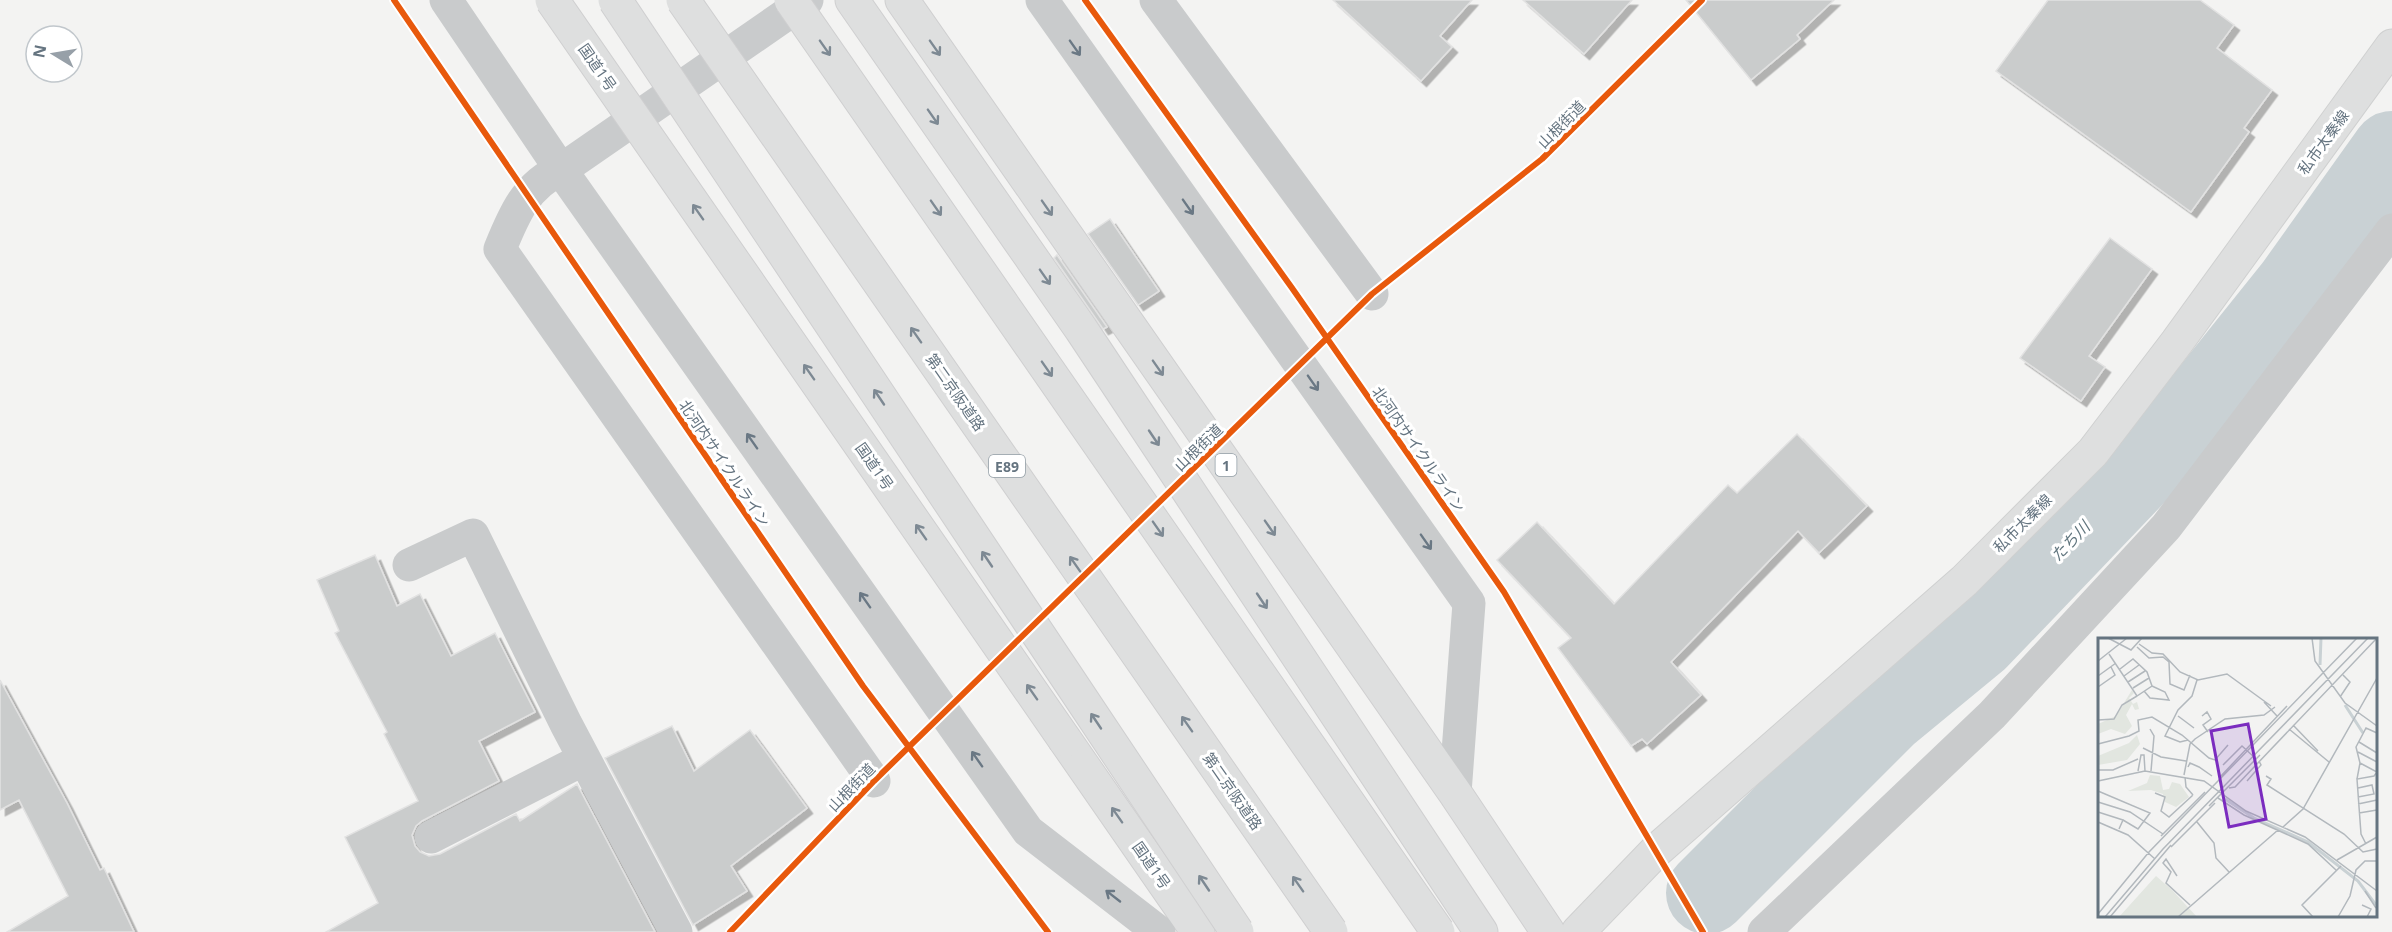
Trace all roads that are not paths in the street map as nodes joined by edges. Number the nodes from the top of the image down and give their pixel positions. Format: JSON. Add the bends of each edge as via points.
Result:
{"nodes":[{"id":1,"x":446,"y":0,"type":"edge"},
{"id":2,"x":552,"y":0,"type":"edge"},
{"id":3,"x":615,"y":0,"type":"edge"},
{"id":4,"x":683,"y":0,"type":"edge"},
{"id":5,"x":791,"y":0,"type":"edge"},
{"id":6,"x":807,"y":0,"type":"edge"},
{"id":7,"x":852,"y":0,"type":"edge"},
{"id":8,"x":902,"y":0,"type":"edge"},
{"id":9,"x":1042,"y":0,"type":"edge"},
{"id":10,"x":1156,"y":0,"type":"edge"},
{"id":11,"x":2392,"y":46,"type":"edge"},
{"id":12,"x":561,"y":170,"type":"junction"},
{"id":13,"x":2392,"y":230,"type":"edge"},
{"id":14,"x":1372,"y":294,"type":"dead end"},
{"id":15,"x":409,"y":565,"type":"dead end"},
{"id":16,"x":584,"y":759,"type":"junction"},
{"id":17,"x":874,"y":781,"type":"dead end"},
{"id":18,"x":1455,"y":793,"type":"junction"},
{"id":19,"x":431,"y":837,"type":"dead end"},
{"id":20,"x":676,"y":932,"type":"edge"},
{"id":21,"x":1159,"y":932,"type":"edge"},
{"id":22,"x":1198,"y":932,"type":"edge"},
{"id":23,"x":1237,"y":932,"type":"edge"},
{"id":24,"x":1331,"y":932,"type":"edge"},
{"id":25,"x":1438,"y":932,"type":"edge"},
{"id":26,"x":1481,"y":932,"type":"edge"},
{"id":27,"x":1548,"y":932,"type":"edge"},
{"id":28,"x":1578,"y":932,"type":"edge"},
{"id":29,"x":1764,"y":932,"type":"edge"}],
"edges":[{"from":1,"to":12,"type":"street"},
{"from":22,"to":2,"type":"main road","name":"国道1号","one_way":true,"bridge":true},
{"from":23,"to":3,"type":"main road","one_way":true,"bridge":true},
{"from":24,"to":4,"type":"main road","name":"第二京阪道路","number":"E89","one_way":true,"bridge":true},
{"from":5,"to":25,"type":"main road","one_way":true,"bridge":true},
{"from":6,"to":12,"type":"street"},
{"from":7,"to":26,"type":"main road","one_way":true,"via":[[1081,329]]},
{"from":8,"to":18,"type":"main road","number":"1","one_way":true},
{"from":9,"to":18,"type":"street","one_way":true,"via":[[1469,603]]},
{"from":10,"to":14,"type":"street"},
{"from":11,"to":28,"type":"main road","name":"私市太秦線","via":[[2093,452],[1964,581],[1657,850]]},
{"from":12,"to":17,"type":"street","via":[[549,175],[518,206],[500,249]]},
{"from":21,"to":12,"type":"street","one_way":true,"via":[[1028,831]]},
{"from":13,"to":29,"type":"street","via":[[2166,527],[1992,715]]},
{"from":15,"to":16,"type":"street","via":[[473,535]]},
{"from":16,"to":19,"type":"street"},
{"from":16,"to":20,"type":"street"},
{"from":18,"to":27,"type":"main road","number":"1"}]}
